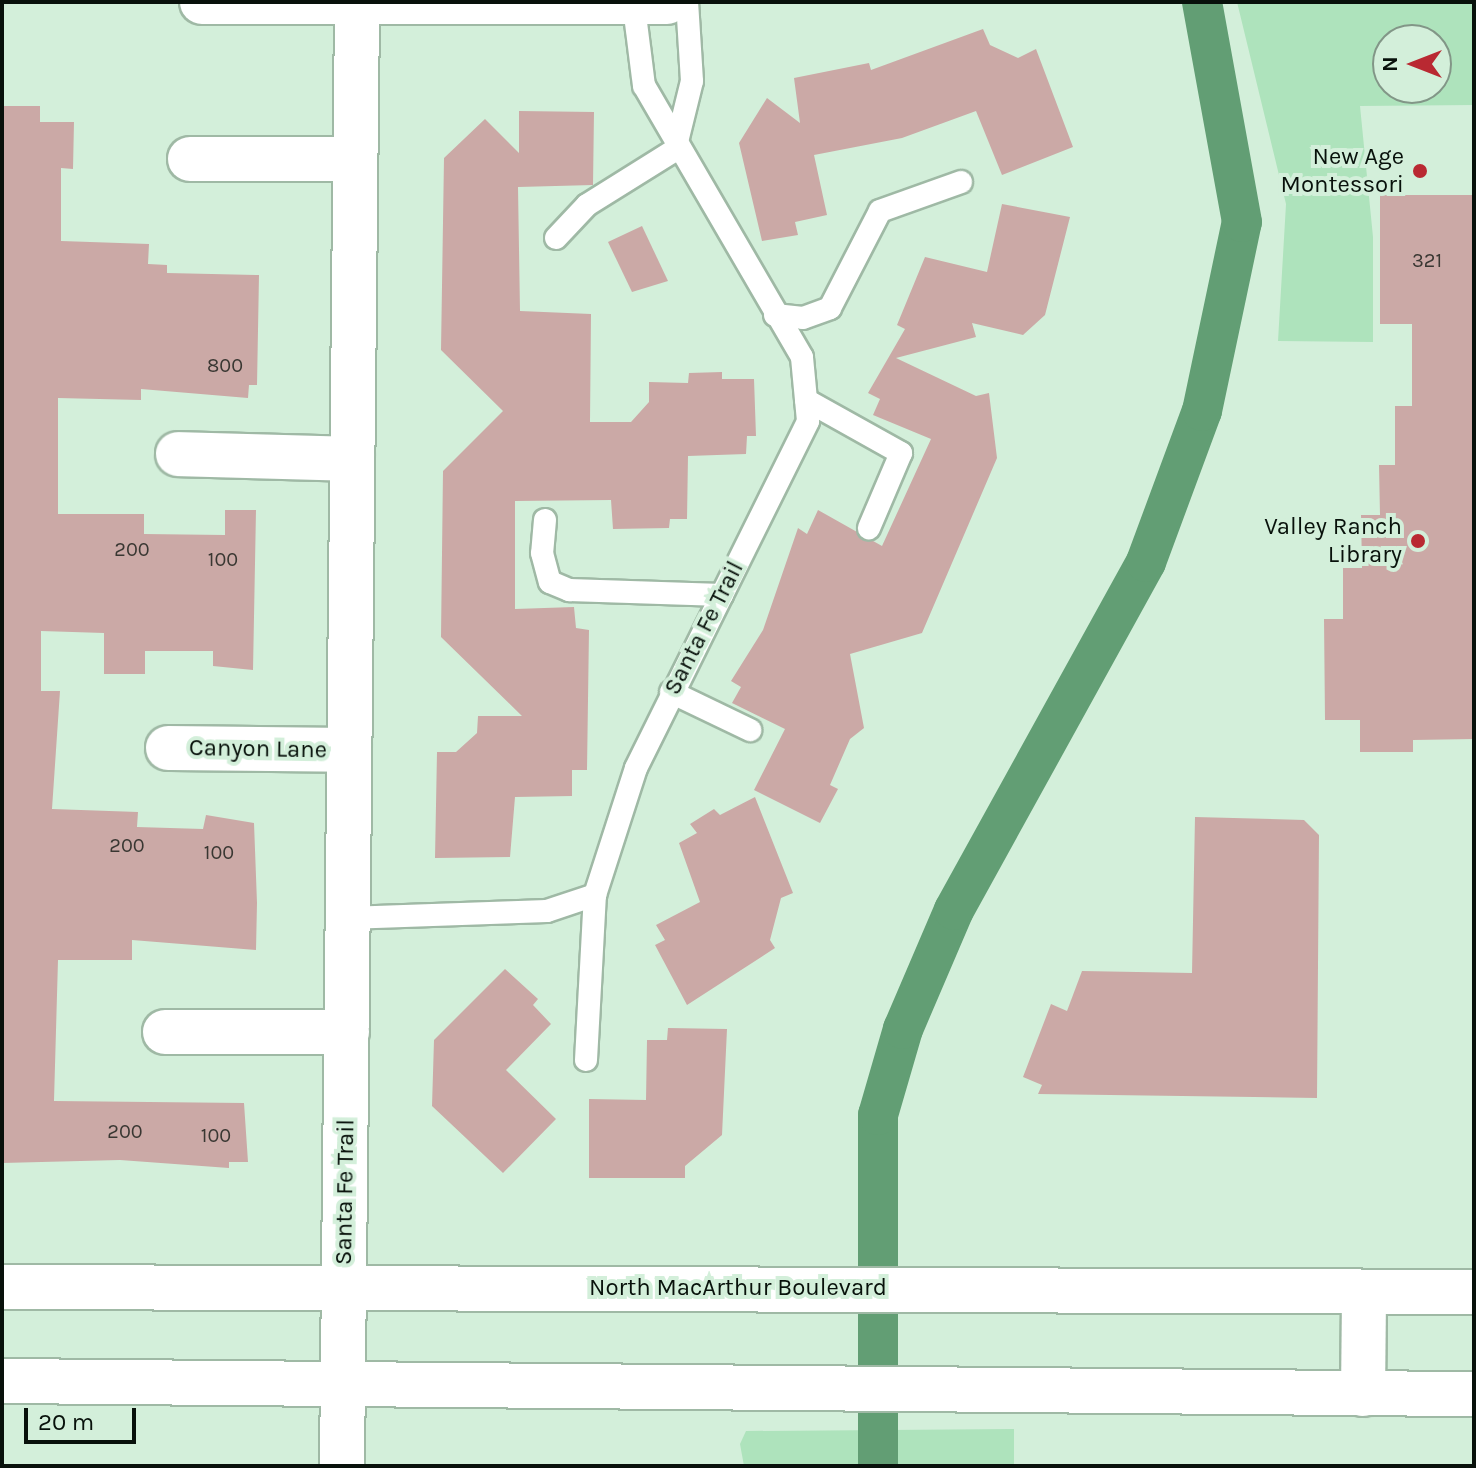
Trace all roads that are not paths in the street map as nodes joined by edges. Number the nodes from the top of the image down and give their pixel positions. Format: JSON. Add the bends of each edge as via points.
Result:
{"nodes":[{"id":1,"x":202,"y":2,"type":"edge"},
{"id":2,"x":687,"y":2,"type":"edge"},
{"id":3,"x":357,"y":3,"type":"edge"},
{"id":4,"x":650,"y":4,"type":"edge"},
{"id":5,"x":675,"y":150,"type":"junction"},
{"id":6,"x":190,"y":159,"type":"dead end"},
{"id":7,"x":355,"y":159,"type":"junction"},
{"id":8,"x":961,"y":182,"type":"dead end"},
{"id":9,"x":556,"y":238,"type":"dead end"},
{"id":10,"x":775,"y":315,"type":"junction"},
{"id":11,"x":806,"y":400,"type":"junction"},
{"id":12,"x":178,"y":454,"type":"dead end"},
{"id":13,"x":352,"y":459,"type":"junction"},
{"id":14,"x":545,"y":520,"type":"dead end"},
{"id":15,"x":869,"y":528,"type":"dead end"},
{"id":16,"x":722,"y":595,"type":"junction"},
{"id":17,"x":671,"y":692,"type":"junction"},
{"id":18,"x":750,"y":730,"type":"dead end"},
{"id":19,"x":168,"y":748,"type":"dead end"},
{"id":20,"x":349,"y":750,"type":"junction"},
{"id":21,"x":595,"y":895,"type":"junction"},
{"id":22,"x":347,"y":918,"type":"junction"},
{"id":23,"x":165,"y":1032,"type":"dead end"},
{"id":24,"x":347,"y":1032,"type":"junction"},
{"id":25,"x":586,"y":1060,"type":"dead end"},
{"id":26,"x":2,"y":1287,"type":"edge"},
{"id":27,"x":344,"y":1291,"type":"junction"},
{"id":28,"x":1364,"y":1292,"type":"junction"},
{"id":29,"x":1474,"y":1292,"type":"edge"},
{"id":30,"x":2,"y":1381,"type":"edge"},
{"id":31,"x":343,"y":1384,"type":"junction"},
{"id":32,"x":1363,"y":1394,"type":"junction"},
{"id":33,"x":1474,"y":1394,"type":"edge"},
{"id":34,"x":342,"y":1466,"type":"edge"}],
"edges":[{"from":1,"to":3,"type":"main road"},
{"from":2,"to":5,"type":"lane","via":[[692,81]]},
{"from":3,"to":4,"type":"main road"},
{"from":3,"to":7,"type":"main road","name":"Santa Fe Trail"},
{"from":4,"to":5,"type":"lane","name":"Santa Fe Trail","via":[[644,86]]},
{"from":5,"to":9,"type":"lane","via":[[587,205]]},
{"from":5,"to":10,"type":"lane","name":"Santa Fe Trail"},
{"from":6,"to":7,"type":"main road"},
{"from":7,"to":13,"type":"main road","name":"Santa Fe Trail"},
{"from":8,"to":10,"type":"lane","via":[[880,211],[830,308],[803,318]]},
{"from":10,"to":11,"type":"lane","name":"Santa Fe Trail","via":[[802,357]]},
{"from":11,"to":15,"type":"lane","via":[[901,453]]},
{"from":11,"to":16,"type":"lane","name":"Santa Fe Trail","via":[[808,421]]},
{"from":12,"to":13,"type":"main road"},
{"from":13,"to":20,"type":"main road","name":"Santa Fe Trail"},
{"from":14,"to":16,"type":"lane","via":[[542,553],[550,582],[569,590]]},
{"from":16,"to":17,"type":"lane","name":"Santa Fe Trail"},
{"from":17,"to":18,"type":"lane"},
{"from":17,"to":21,"type":"lane","name":"Santa Fe Trail","via":[[610,837]]},
{"from":19,"to":20,"type":"main road","name":"Canyon Lane"},
{"from":20,"to":22,"type":"main road","name":"Santa Fe Trail"},
{"from":21,"to":22,"type":"lane","via":[[547,911]]},
{"from":21,"to":25,"type":"lane","name":"Santa Fe Trail"},
{"from":22,"to":24,"type":"main road","name":"Santa Fe Trail"},
{"from":23,"to":24,"type":"main road"},
{"from":24,"to":27,"type":"main road","name":"Santa Fe Trail"},
{"from":26,"to":27,"type":"main road","name":"North MacArthur Boulevard"},
{"from":27,"to":28,"type":"main road","name":"North MacArthur Boulevard","via":[[766,1286]]},
{"from":27,"to":31,"type":"main road","name":"Santa Fe Trail"},
{"from":28,"to":29,"type":"main road","name":"North MacArthur Boulevard"},
{"from":28,"to":32,"type":"main road"},
{"from":30,"to":31,"type":"main road"},
{"from":31,"to":32,"type":"main road"},
{"from":31,"to":34,"type":"main road","name":"Santa Fe Trail"},
{"from":32,"to":33,"type":"main road"}]}
